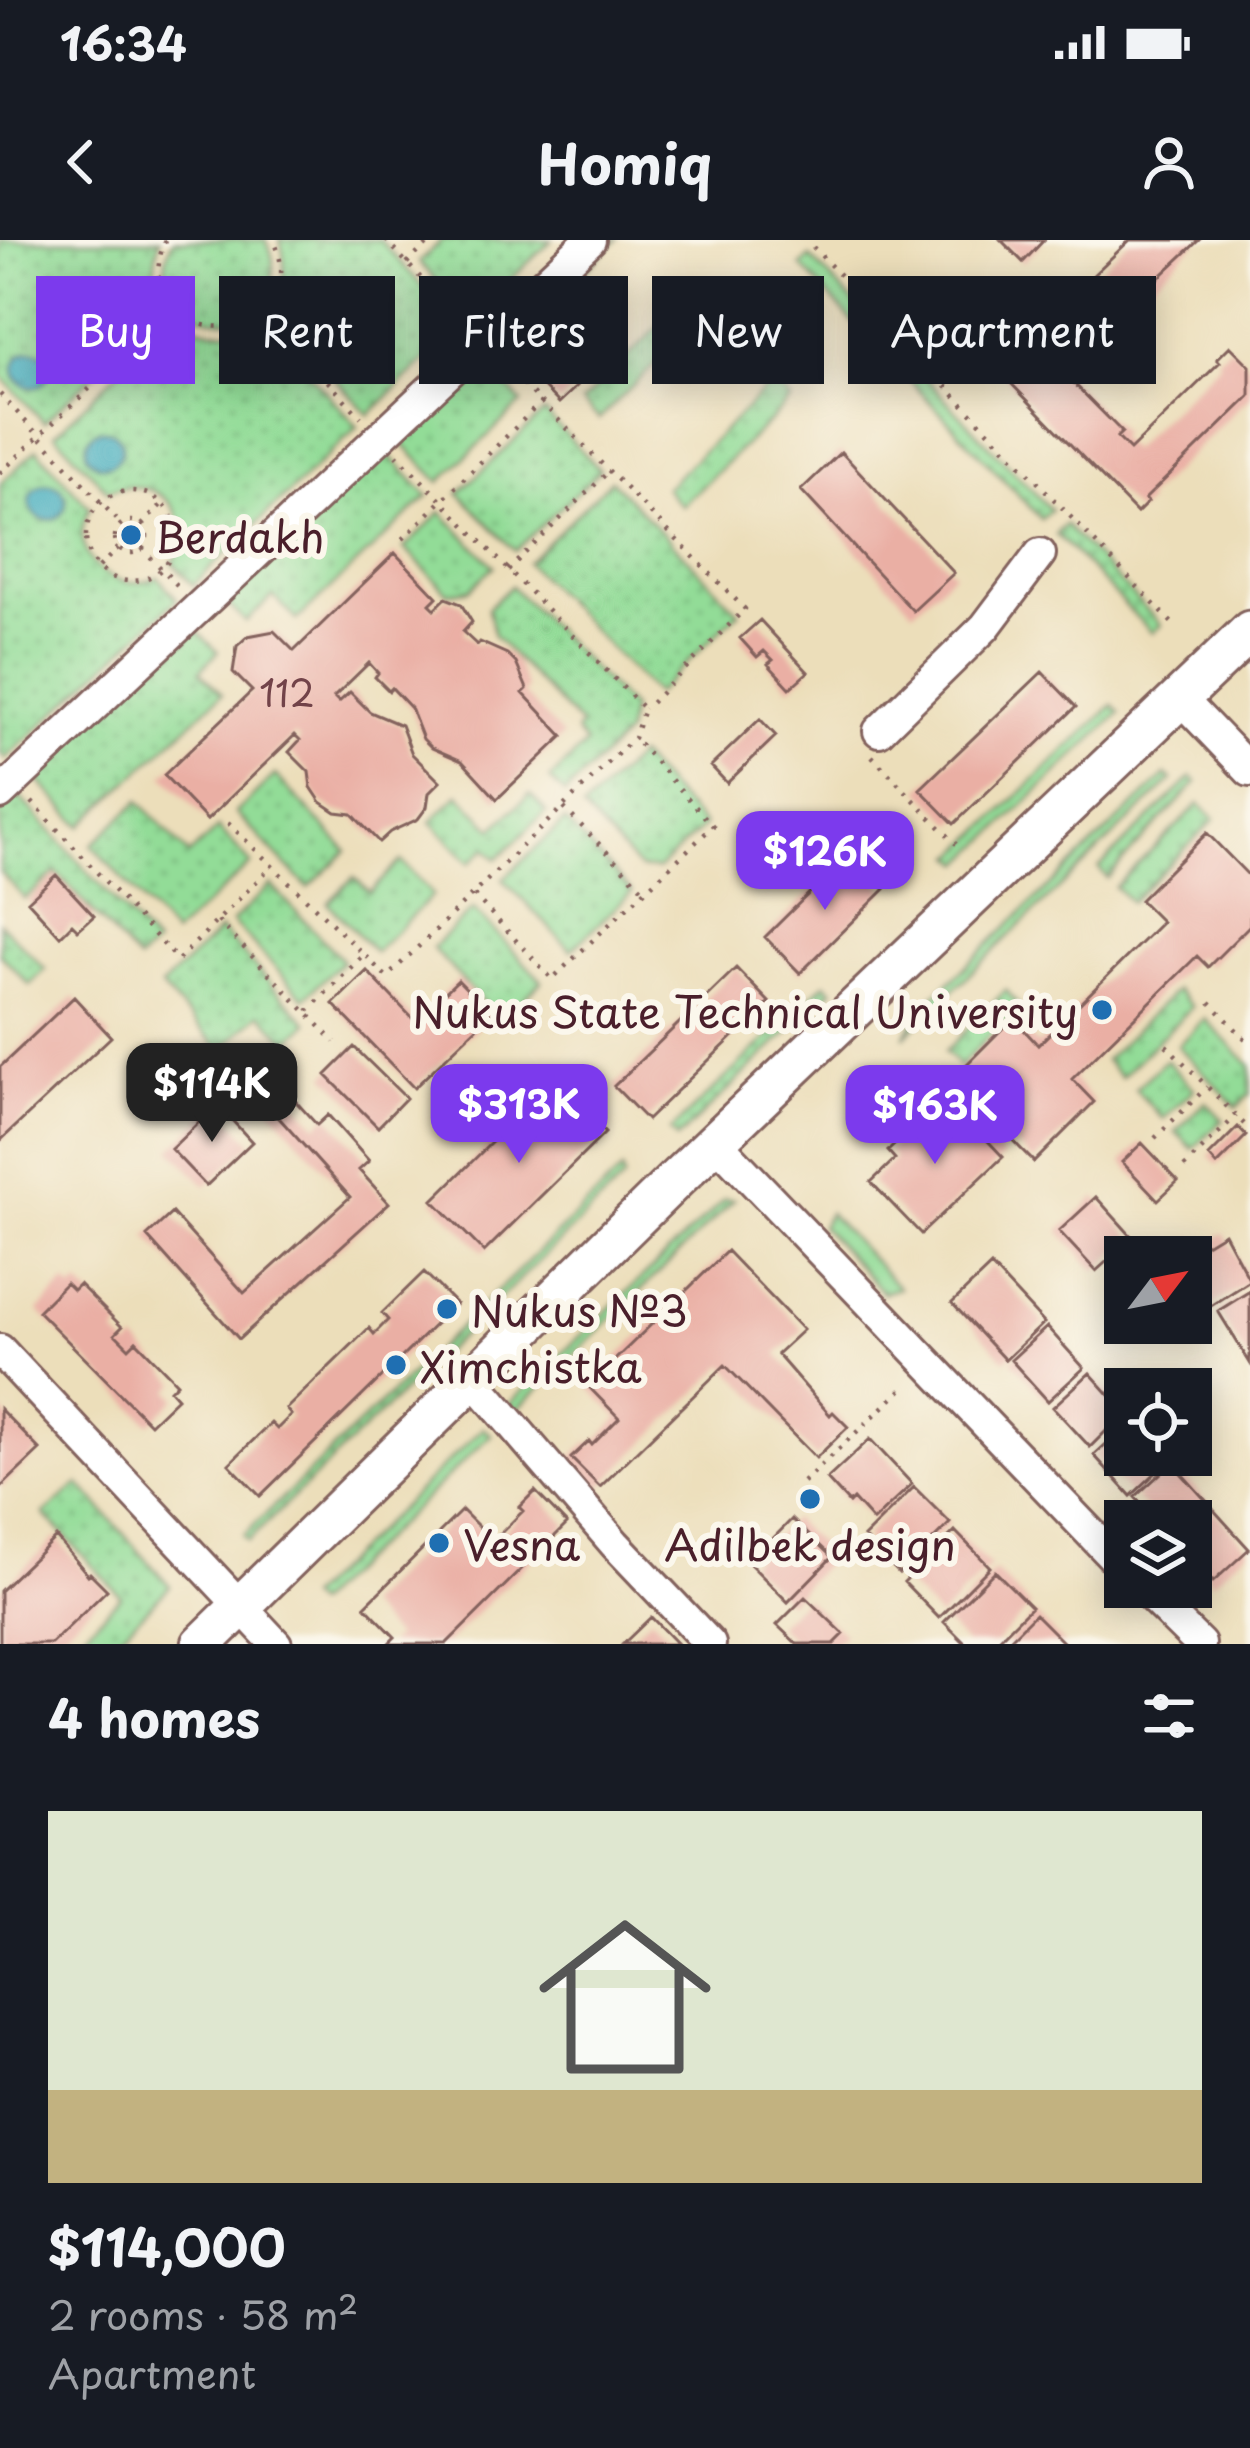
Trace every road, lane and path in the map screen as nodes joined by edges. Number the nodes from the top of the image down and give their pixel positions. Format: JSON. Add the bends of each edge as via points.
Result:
{"nodes":[{"id":1,"x":165,"y":240,"type":"edge"},
{"id":2,"x":274,"y":240,"type":"edge"},
{"id":3,"x":386,"y":240,"type":"edge"},
{"id":4,"x":432,"y":240,"type":"edge"},
{"id":5,"x":590,"y":240,"type":"edge"},
{"id":6,"x":813,"y":248,"type":"dead end"},
{"id":7,"x":407,"y":263,"type":"junction"},
{"id":8,"x":159,"y":276,"type":"edge"},
{"id":9,"x":280,"y":276,"type":"edge"},
{"id":10,"x":419,"y":276,"type":"edge"},
{"id":11,"x":552,"y":276,"type":"edge"},
{"id":12,"x":95,"y":384,"type":"edge"},
{"id":13,"x":330,"y":384,"type":"edge"},
{"id":14,"x":436,"y":384,"type":"edge"},
{"id":15,"x":524,"y":384,"type":"edge"},
{"id":16,"x":0,"y":394,"type":"edge"},
{"id":17,"x":542,"y":403,"type":"junction"},
{"id":18,"x":40,"y":436,"type":"junction"},
{"id":19,"x":380,"y":437,"type":"junction"},
{"id":20,"x":610,"y":471,"type":"junction"},
{"id":21,"x":0,"y":473,"type":"edge"},
{"id":22,"x":441,"y":502,"type":"junction"},
{"id":23,"x":102,"y":503,"type":"junction"},
{"id":24,"x":163,"y":504,"type":"junction"},
{"id":25,"x":121,"y":524,"type":"junction"},
{"id":26,"x":142,"y":525,"type":"junction"},
{"id":27,"x":403,"y":538,"type":"dead end"},
{"id":28,"x":119,"y":547,"type":"junction"},
{"id":29,"x":142,"y":548,"type":"junction"},
{"id":30,"x":1040,"y":554,"type":"dead end"},
{"id":31,"x":99,"y":567,"type":"junction"},
{"id":32,"x":162,"y":569,"type":"junction"},
{"id":33,"x":508,"y":570,"type":"junction"},
{"id":34,"x":1173,"y":624,"type":"dead end"},
{"id":35,"x":1250,"y":631,"type":"edge"},
{"id":36,"x":1180,"y":698,"type":"junction"},
{"id":37,"x":644,"y":709,"type":"junction"},
{"id":38,"x":634,"y":738,"type":"junction"},
{"id":39,"x":873,"y":742,"type":"joint"},
{"id":40,"x":1250,"y":771,"type":"edge"},
{"id":41,"x":7,"y":788,"type":"edge"},
{"id":42,"x":564,"y":808,"type":"junction"},
{"id":43,"x":228,"y":824,"type":"dead end"},
{"id":44,"x":956,"y":844,"type":"dead end"},
{"id":45,"x":272,"y":866,"type":"junction"},
{"id":46,"x":646,"y":892,"type":"junction"},
{"id":47,"x":474,"y":895,"type":"junction"},
{"id":48,"x":218,"y":920,"type":"junction"},
{"id":49,"x":363,"y":956,"type":"junction"},
{"id":50,"x":1210,"y":1003,"type":"dead end"},
{"id":51,"x":308,"y":1012,"type":"junction"},
{"id":52,"x":335,"y":1042,"type":"dead end"},
{"id":53,"x":1166,"y":1045,"type":"dead end"},
{"id":54,"x":1250,"y":1045,"type":"edge"},
{"id":55,"x":1207,"y":1087,"type":"junction"},
{"id":56,"x":1236,"y":1116,"type":"junction"},
{"id":57,"x":1250,"y":1130,"type":"edge"},
{"id":58,"x":1155,"y":1138,"type":"dead end"},
{"id":59,"x":715,"y":1142,"type":"junction"},
{"id":60,"x":1184,"y":1167,"type":"dead end"},
{"id":61,"x":0,"y":1350,"type":"edge"},
{"id":62,"x":928,"y":1364,"type":"junction"},
{"id":63,"x":473,"y":1379,"type":"junction"},
{"id":64,"x":803,"y":1482,"type":"dead end"},
{"id":65,"x":1104,"y":1547,"type":"edge"},
{"id":66,"x":240,"y":1608,"type":"junction"},
{"id":67,"x":1163,"y":1608,"type":"edge"},
{"id":68,"x":202,"y":1644,"type":"edge"},
{"id":69,"x":276,"y":1644,"type":"edge"},
{"id":70,"x":710,"y":1644,"type":"edge"},
{"id":71,"x":1200,"y":1644,"type":"edge"}],
"edges":[{"from":1,"to":8,"type":"path"},
{"from":2,"to":9,"type":"path"},
{"from":3,"to":7,"type":"path"},
{"from":4,"to":7,"type":"path"},
{"from":5,"to":11,"type":"street"},
{"from":6,"to":34,"type":"path"},
{"from":7,"to":10,"type":"path"},
{"from":12,"to":18,"type":"path"},
{"from":13,"to":19,"type":"path"},
{"from":14,"to":19,"type":"street"},
{"from":15,"to":17,"type":"path"},
{"from":16,"to":18,"type":"path"},
{"from":17,"to":20,"type":"path"},
{"from":17,"to":22,"type":"path"},
{"from":18,"to":21,"type":"path"},
{"from":18,"to":23,"type":"path"},
{"from":19,"to":22,"type":"path"},
{"from":19,"to":41,"type":"street"},
{"from":20,"to":33,"type":"path"},
{"from":20,"to":37,"type":"path","via":[[745,609]]},
{"from":22,"to":27,"type":"path"},
{"from":22,"to":33,"type":"path"},
{"from":23,"to":24,"type":"path","via":[[136,491]]},
{"from":23,"to":25,"type":"path"},
{"from":23,"to":31,"type":"path","via":[[86,537]]},
{"from":24,"to":26,"type":"path"},
{"from":24,"to":32,"type":"path","via":[[176,544]]},
{"from":25,"to":26,"type":"path"},
{"from":25,"to":28,"type":"path"},
{"from":26,"to":29,"type":"path"},
{"from":28,"to":29,"type":"path"},
{"from":28,"to":31,"type":"path"},
{"from":29,"to":32,"type":"path"},
{"from":30,"to":39,"type":"street","via":[[986,627]]},
{"from":31,"to":32,"type":"path","via":[[135,581]]},
{"from":33,"to":37,"type":"path"},
{"from":35,"to":36,"type":"main road"},
{"from":36,"to":40,"type":"street"},
{"from":36,"to":59,"type":"main road"},
{"from":37,"to":38,"type":"path"},
{"from":38,"to":42,"type":"path"},
{"from":38,"to":46,"type":"path","via":[[713,826]]},
{"from":39,"to":44,"type":"path"},
{"from":41,"to":48,"type":"path","via":[[178,960]]},
{"from":42,"to":46,"type":"path"},
{"from":42,"to":47,"type":"path"},
{"from":43,"to":45,"type":"path"},
{"from":45,"to":48,"type":"path"},
{"from":45,"to":49,"type":"path"},
{"from":46,"to":47,"type":"path","via":[[552,979]]},
{"from":47,"to":49,"type":"path","via":[[387,977]]},
{"from":48,"to":51,"type":"path"},
{"from":49,"to":51,"type":"path"},
{"from":50,"to":54,"type":"path"},
{"from":51,"to":52,"type":"path"},
{"from":53,"to":55,"type":"path"},
{"from":55,"to":56,"type":"path"},
{"from":55,"to":58,"type":"path"},
{"from":56,"to":57,"type":"path"},
{"from":56,"to":60,"type":"path"},
{"from":59,"to":62,"type":"street"},
{"from":59,"to":63,"type":"main road"},
{"from":61,"to":66,"type":"street"},
{"from":62,"to":64,"type":"path"},
{"from":62,"to":65,"type":"street"},
{"from":63,"to":66,"type":"main road"},
{"from":63,"to":70,"type":"street"},
{"from":66,"to":68,"type":"main road"},
{"from":66,"to":69,"type":"street"},
{"from":67,"to":71,"type":"street"}]}
